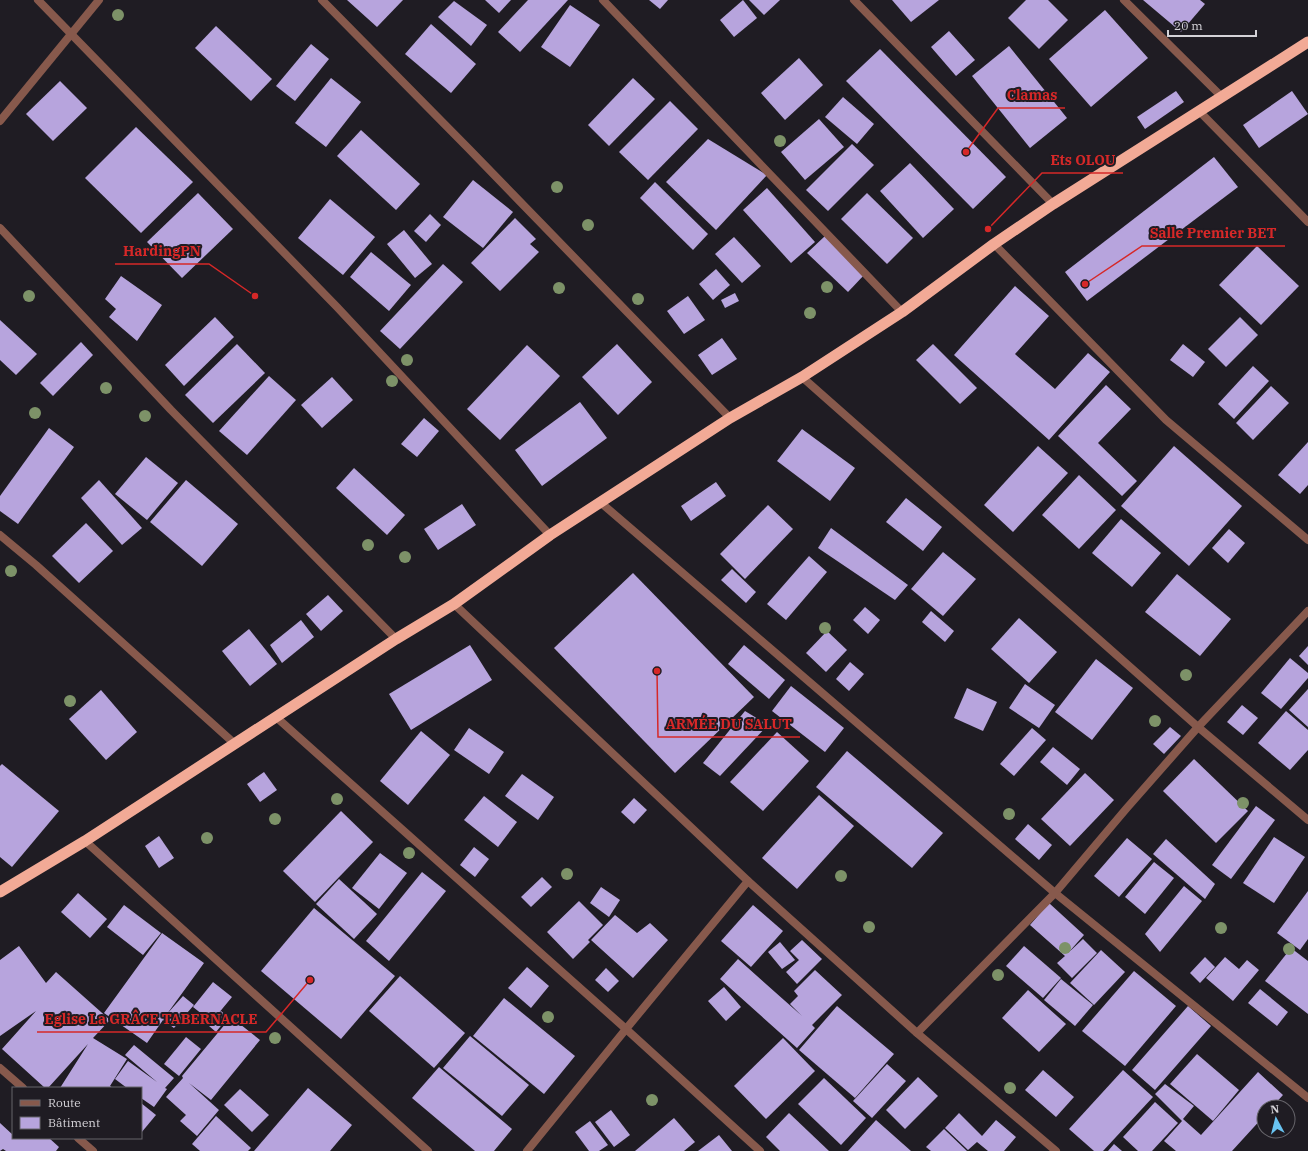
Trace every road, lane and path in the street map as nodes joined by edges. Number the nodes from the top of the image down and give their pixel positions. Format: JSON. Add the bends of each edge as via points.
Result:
{"nodes":[{"id":1,"x":38,"y":0,"type":"edge"},
{"id":2,"x":99,"y":0,"type":"edge"},
{"id":3,"x":322,"y":0,"type":"edge"},
{"id":4,"x":603,"y":0,"type":"edge"},
{"id":5,"x":854,"y":0,"type":"edge"},
{"id":6,"x":1124,"y":0,"type":"edge"},
{"id":7,"x":71,"y":34,"type":"junction"},
{"id":8,"x":1308,"y":42,"type":"edge"},
{"id":9,"x":1222,"y":97,"type":"junction"},
{"id":10,"x":1200,"y":112,"type":"junction"},
{"id":11,"x":0,"y":121,"type":"edge"},
{"id":12,"x":1053,"y":204,"type":"junction"},
{"id":13,"x":1308,"y":222,"type":"edge"},
{"id":14,"x":0,"y":228,"type":"edge"},
{"id":15,"x":994,"y":244,"type":"junction"},
{"id":16,"x":902,"y":312,"type":"junction"},
{"id":17,"x":802,"y":378,"type":"junction"},
{"id":18,"x":730,"y":418,"type":"junction"},
{"id":19,"x":600,"y":502,"type":"junction"},
{"id":20,"x":0,"y":535,"type":"edge"},
{"id":21,"x":550,"y":535,"type":"junction"},
{"id":22,"x":1308,"y":540,"type":"edge"},
{"id":23,"x":454,"y":604,"type":"junction"},
{"id":24,"x":1308,"y":611,"type":"edge"},
{"id":25,"x":396,"y":639,"type":"junction"},
{"id":26,"x":276,"y":717,"type":"junction"},
{"id":27,"x":1198,"y":727,"type":"junction"},
{"id":28,"x":235,"y":744,"type":"junction"},
{"id":29,"x":1308,"y":820,"type":"edge"},
{"id":30,"x":85,"y":841,"type":"junction"},
{"id":31,"x":748,"y":881,"type":"junction"},
{"id":32,"x":1,"y":890,"type":"edge"},
{"id":33,"x":1055,"y":893,"type":"junction"},
{"id":34,"x":626,"y":1029,"type":"junction"},
{"id":35,"x":917,"y":1033,"type":"junction"},
{"id":36,"x":0,"y":1068,"type":"edge"},
{"id":37,"x":22,"y":1087,"type":"edge"},
{"id":38,"x":1308,"y":1098,"type":"edge"},
{"id":39,"x":79,"y":1139,"type":"edge"},
{"id":40,"x":93,"y":1151,"type":"edge"},
{"id":41,"x":428,"y":1151,"type":"edge"},
{"id":42,"x":527,"y":1151,"type":"edge"},
{"id":43,"x":760,"y":1151,"type":"edge"},
{"id":44,"x":1056,"y":1151,"type":"edge"}],
"edges":[{"from":1,"to":7,"type":"street"},
{"from":2,"to":7,"type":"street"},
{"from":3,"to":18,"type":"street"},
{"from":4,"to":16,"type":"street"},
{"from":5,"to":12,"type":"street"},
{"from":6,"to":9,"type":"street"},
{"from":7,"to":11,"type":"street"},
{"from":7,"to":21,"type":"street","via":[[337,307]]},
{"from":8,"to":9,"type":"highway"},
{"from":9,"to":10,"type":"highway"},
{"from":10,"to":12,"type":"highway"},
{"from":10,"to":13,"type":"street"},
{"from":12,"to":15,"type":"highway"},
{"from":14,"to":25,"type":"street","via":[[171,410]]},
{"from":15,"to":16,"type":"highway"},
{"from":15,"to":22,"type":"street","via":[[1166,420]]},
{"from":16,"to":17,"type":"highway"},
{"from":17,"to":18,"type":"highway"},
{"from":17,"to":27,"type":"street"},
{"from":18,"to":19,"type":"highway"},
{"from":19,"to":21,"type":"highway"},
{"from":19,"to":33,"type":"street"},
{"from":20,"to":28,"type":"street"},
{"from":21,"to":23,"type":"highway"},
{"from":23,"to":25,"type":"highway"},
{"from":23,"to":31,"type":"street"},
{"from":24,"to":27,"type":"street"},
{"from":25,"to":26,"type":"highway"},
{"from":26,"to":28,"type":"highway"},
{"from":26,"to":34,"type":"street"},
{"from":27,"to":29,"type":"street"},
{"from":27,"to":33,"type":"street"},
{"from":28,"to":30,"type":"highway"},
{"from":30,"to":32,"type":"highway"},
{"from":30,"to":41,"type":"street"},
{"from":31,"to":34,"type":"street"},
{"from":31,"to":35,"type":"street"},
{"from":33,"to":35,"type":"street"},
{"from":33,"to":38,"type":"street"},
{"from":34,"to":42,"type":"street"},
{"from":34,"to":43,"type":"street"},
{"from":35,"to":44,"type":"street"},
{"from":36,"to":37,"type":"street"},
{"from":39,"to":40,"type":"street"}]}
